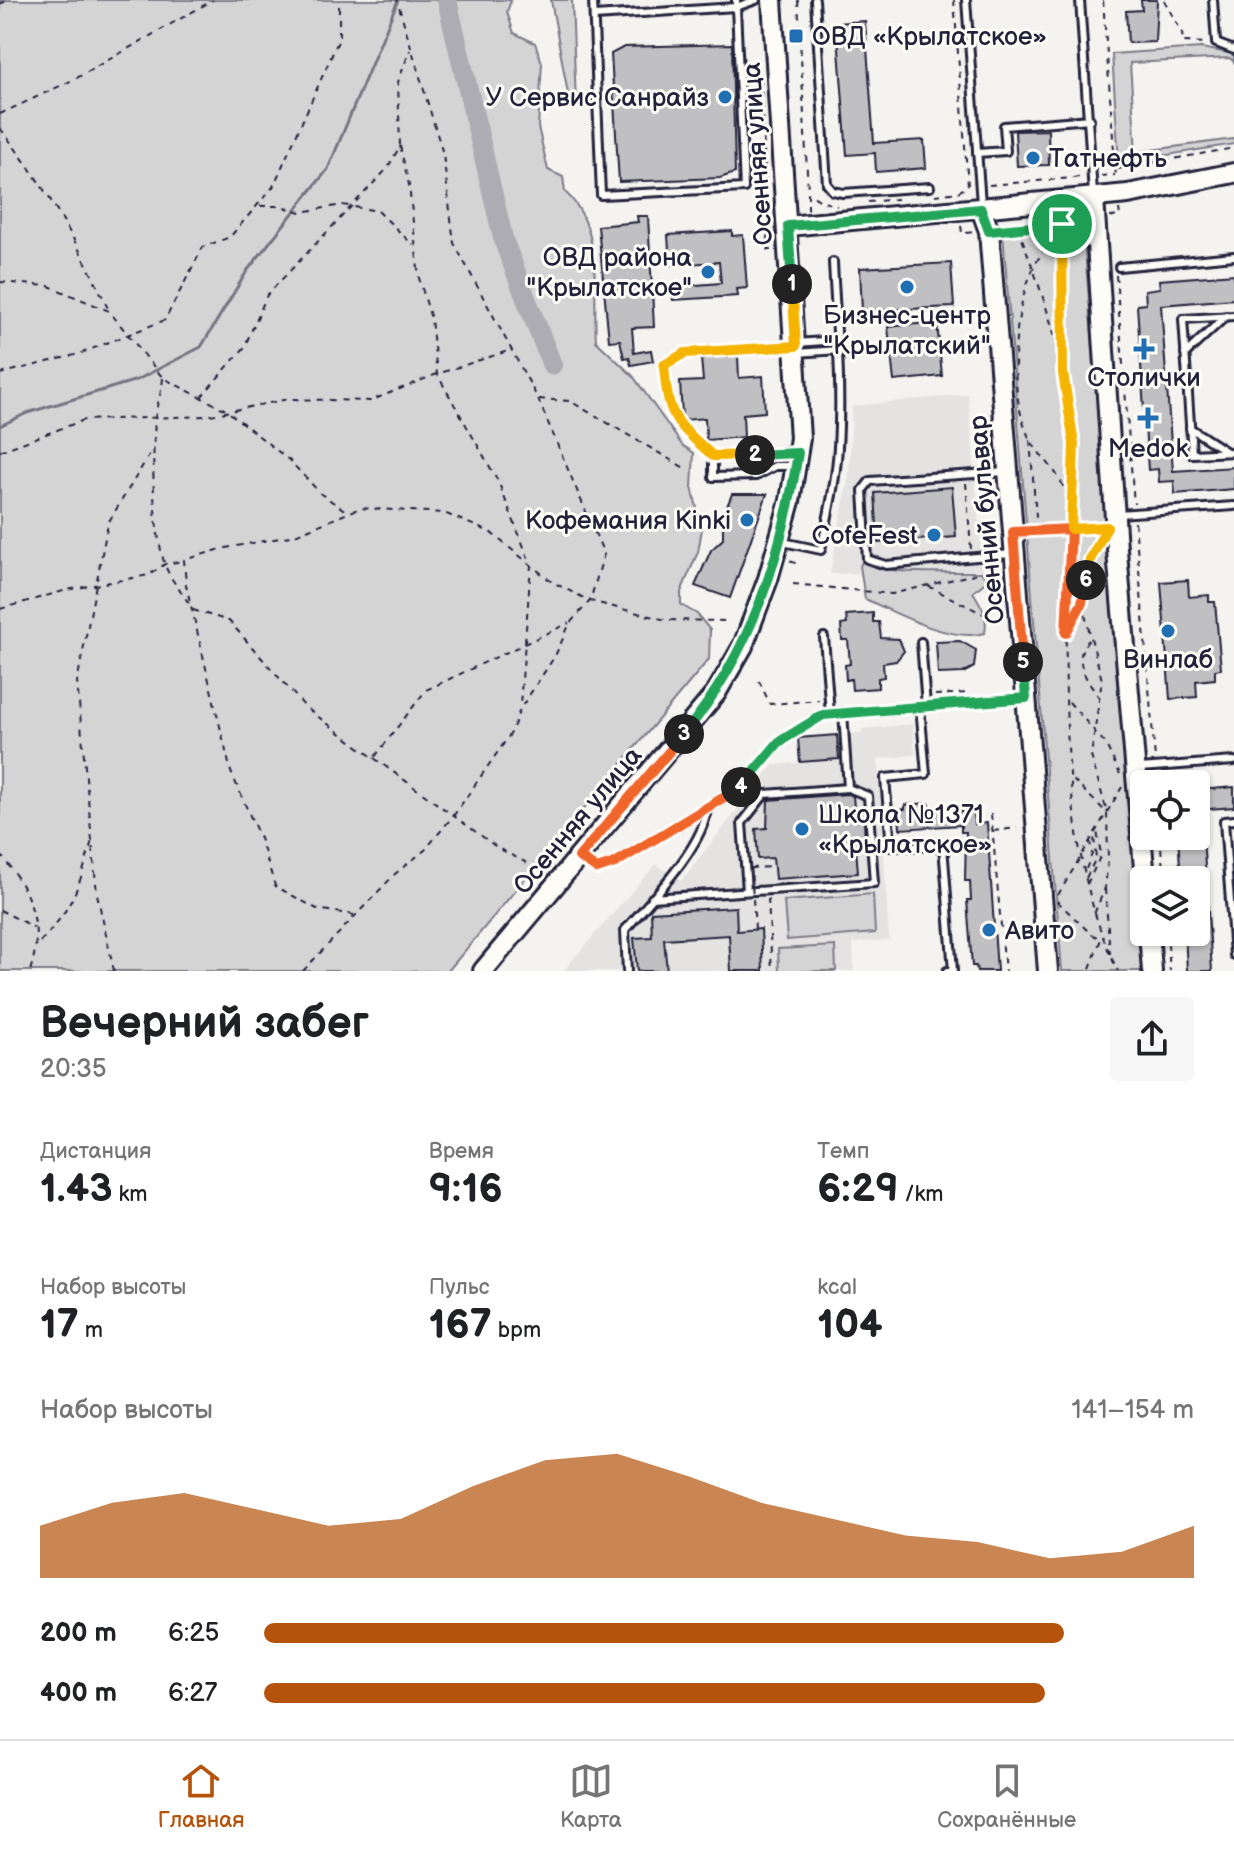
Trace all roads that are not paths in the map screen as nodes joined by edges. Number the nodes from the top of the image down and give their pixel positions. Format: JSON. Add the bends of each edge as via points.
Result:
{"nodes":[{"id":1,"x":593,"y":0,"type":"edge"},
{"id":2,"x":756,"y":0,"type":"edge"},
{"id":3,"x":772,"y":0,"type":"edge"},
{"id":4,"x":815,"y":0,"type":"edge"},
{"id":5,"x":966,"y":0,"type":"edge"},
{"id":6,"x":1080,"y":0,"type":"edge"},
{"id":7,"x":1213,"y":0,"type":"edge"},
{"id":8,"x":736,"y":3,"type":"edge"},
{"id":9,"x":594,"y":16,"type":"junction"},
{"id":10,"x":1234,"y":50,"type":"edge"},
{"id":11,"x":1090,"y":119,"type":"junction"},
{"id":12,"x":977,"y":153,"type":"junction"},
{"id":13,"x":1234,"y":173,"type":"edge"},
{"id":14,"x":930,"y":187,"type":"dead end"},
{"id":15,"x":1094,"y":198,"type":"junction"},
{"id":16,"x":981,"y":209,"type":"junction"},
{"id":17,"x":788,"y":226,"type":"junction"},
{"id":18,"x":1234,"y":256,"type":"edge"},
{"id":19,"x":833,"y":262,"type":"dead end"},
{"id":20,"x":1119,"y":267,"type":"road end"},
{"id":21,"x":1230,"y":316,"type":"edge"},
{"id":22,"x":837,"y":340,"type":"junction"},
{"id":23,"x":796,"y":347,"type":"junction"},
{"id":24,"x":838,"y":350,"type":"junction"},
{"id":25,"x":1185,"y":354,"type":"junction"},
{"id":26,"x":1190,"y":428,"type":"junction"},
{"id":27,"x":1230,"y":452,"type":"edge"},
{"id":28,"x":713,"y":456,"type":"junction"},
{"id":29,"x":797,"y":460,"type":"junction"},
{"id":30,"x":1008,"y":472,"type":"junction"},
{"id":31,"x":1234,"y":506,"type":"edge"},
{"id":32,"x":1115,"y":515,"type":"junction"},
{"id":33,"x":779,"y":541,"type":"junction"},
{"id":34,"x":1015,"y":554,"type":"junction"},
{"id":35,"x":824,"y":637,"type":"dead end"},
{"id":36,"x":921,"y":642,"type":"dead end"},
{"id":37,"x":1026,"y":698,"type":"junction"},
{"id":38,"x":923,"y":706,"type":"junction"},
{"id":39,"x":843,"y":712,"type":"junction"},
{"id":40,"x":830,"y":714,"type":"junction"},
{"id":41,"x":1234,"y":761,"type":"edge"},
{"id":42,"x":1136,"y":768,"type":"junction"},
{"id":43,"x":741,"y":787,"type":"junction"},
{"id":44,"x":848,"y":788,"type":"junction"},
{"id":45,"x":758,"y":802,"type":"junction"},
{"id":46,"x":707,"y":808,"type":"junction"},
{"id":47,"x":1234,"y":820,"type":"edge"},
{"id":48,"x":579,"y":857,"type":"junction"},
{"id":49,"x":1144,"y":866,"type":"edge"},
{"id":50,"x":747,"y":891,"type":"junction"},
{"id":51,"x":652,"y":898,"type":"junction"},
{"id":52,"x":1150,"y":946,"type":"edge"},
{"id":53,"x":1234,"y":955,"type":"edge"},
{"id":54,"x":483,"y":971,"type":"edge"},
{"id":55,"x":627,"y":971,"type":"edge"},
{"id":56,"x":947,"y":971,"type":"edge"},
{"id":57,"x":1048,"y":971,"type":"edge"},
{"id":58,"x":1152,"y":971,"type":"edge"}],
"edges":[{"from":1,"to":9,"type":"lane"},
{"from":2,"to":8,"type":"lane"},
{"from":3,"to":17,"type":"street","name":"Осенняя улица"},
{"from":4,"to":14,"type":"lane","via":[[827,184],[843,193]]},
{"from":5,"to":12,"type":"lane"},
{"from":6,"to":11,"type":"lane"},
{"from":7,"to":10,"type":"lane","via":[[1216,43]]},
{"from":8,"to":9,"type":"lane"},
{"from":8,"to":9,"type":"lane","via":[[744,188],[601,195]]},
{"from":11,"to":12,"type":"lane","via":[[1004,126],[1006,151]]},
{"from":11,"to":15,"type":"lane"},
{"from":12,"to":16,"type":"lane"},
{"from":13,"to":15,"type":"street"},
{"from":15,"to":16,"type":"street"},
{"from":15,"to":32,"type":"street"},
{"from":16,"to":17,"type":"street"},
{"from":16,"to":30,"type":"street","name":"Осенний бульвар","via":[[989,231]]},
{"from":17,"to":23,"type":"street","name":"Осенняя улица"},
{"from":18,"to":20,"type":"lane"},
{"from":19,"to":22,"type":"lane"},
{"from":21,"to":25,"type":"lane"},
{"from":21,"to":25,"type":"lane","via":[[1183,319]]},
{"from":22,"to":23,"type":"lane"},
{"from":22,"to":24,"type":"lane"},
{"from":23,"to":24,"type":"lane"},
{"from":23,"to":28,"type":"lane","via":[[685,353],[664,365],[666,399],[675,422]]},
{"from":23,"to":29,"type":"street","name":"Осенняя улица"},
{"from":24,"to":33,"type":"lane","via":[[838,448],[821,550]]},
{"from":25,"to":26,"type":"lane"},
{"from":26,"to":27,"type":"lane"},
{"from":26,"to":27,"type":"lane","via":[[1192,454]]},
{"from":28,"to":29,"type":"lane"},
{"from":28,"to":29,"type":"lane","via":[[713,477],[756,476]]},
{"from":29,"to":33,"type":"street","name":"Осенняя улица"},
{"from":30,"to":34,"type":"street","name":"Осенний бульвар"},
{"from":30,"to":34,"type":"lane","via":[[870,481],[863,490],[867,559],[886,565]]},
{"from":31,"to":32,"type":"lane"},
{"from":32,"to":42,"type":"street"},
{"from":33,"to":48,"type":"street","name":"Осенняя улица","via":[[755,617],[726,678]]},
{"from":34,"to":37,"type":"street","name":"Осенний бульвар"},
{"from":35,"to":40,"type":"lane"},
{"from":36,"to":38,"type":"lane"},
{"from":37,"to":38,"type":"lane"},
{"from":37,"to":57,"type":"street","name":"Осенний бульвар"},
{"from":38,"to":39,"type":"lane"},
{"from":38,"to":56,"type":"lane","via":[[926,774],[885,778],[891,847],[943,846],[953,971]]},
{"from":39,"to":40,"type":"lane"},
{"from":39,"to":44,"type":"lane"},
{"from":40,"to":43,"type":"lane","via":[[779,742]]},
{"from":41,"to":42,"type":"lane"},
{"from":42,"to":49,"type":"street"},
{"from":43,"to":45,"type":"lane"},
{"from":43,"to":46,"type":"lane"},
{"from":44,"to":45,"type":"lane","via":[[765,794]]},
{"from":44,"to":50,"type":"lane","via":[[868,796],[874,883]]},
{"from":45,"to":50,"type":"lane","via":[[742,823]]},
{"from":46,"to":48,"type":"lane","via":[[615,863],[597,869]]},
{"from":46,"to":51,"type":"lane","via":[[707,822]]},
{"from":47,"to":53,"type":"lane","via":[[1224,821]]},
{"from":48,"to":54,"type":"street","name":"Осенняя улица"},
{"from":50,"to":51,"type":"lane"},
{"from":51,"to":55,"type":"lane","via":[[625,930]]},
{"from":52,"to":58,"type":"street"}]}
